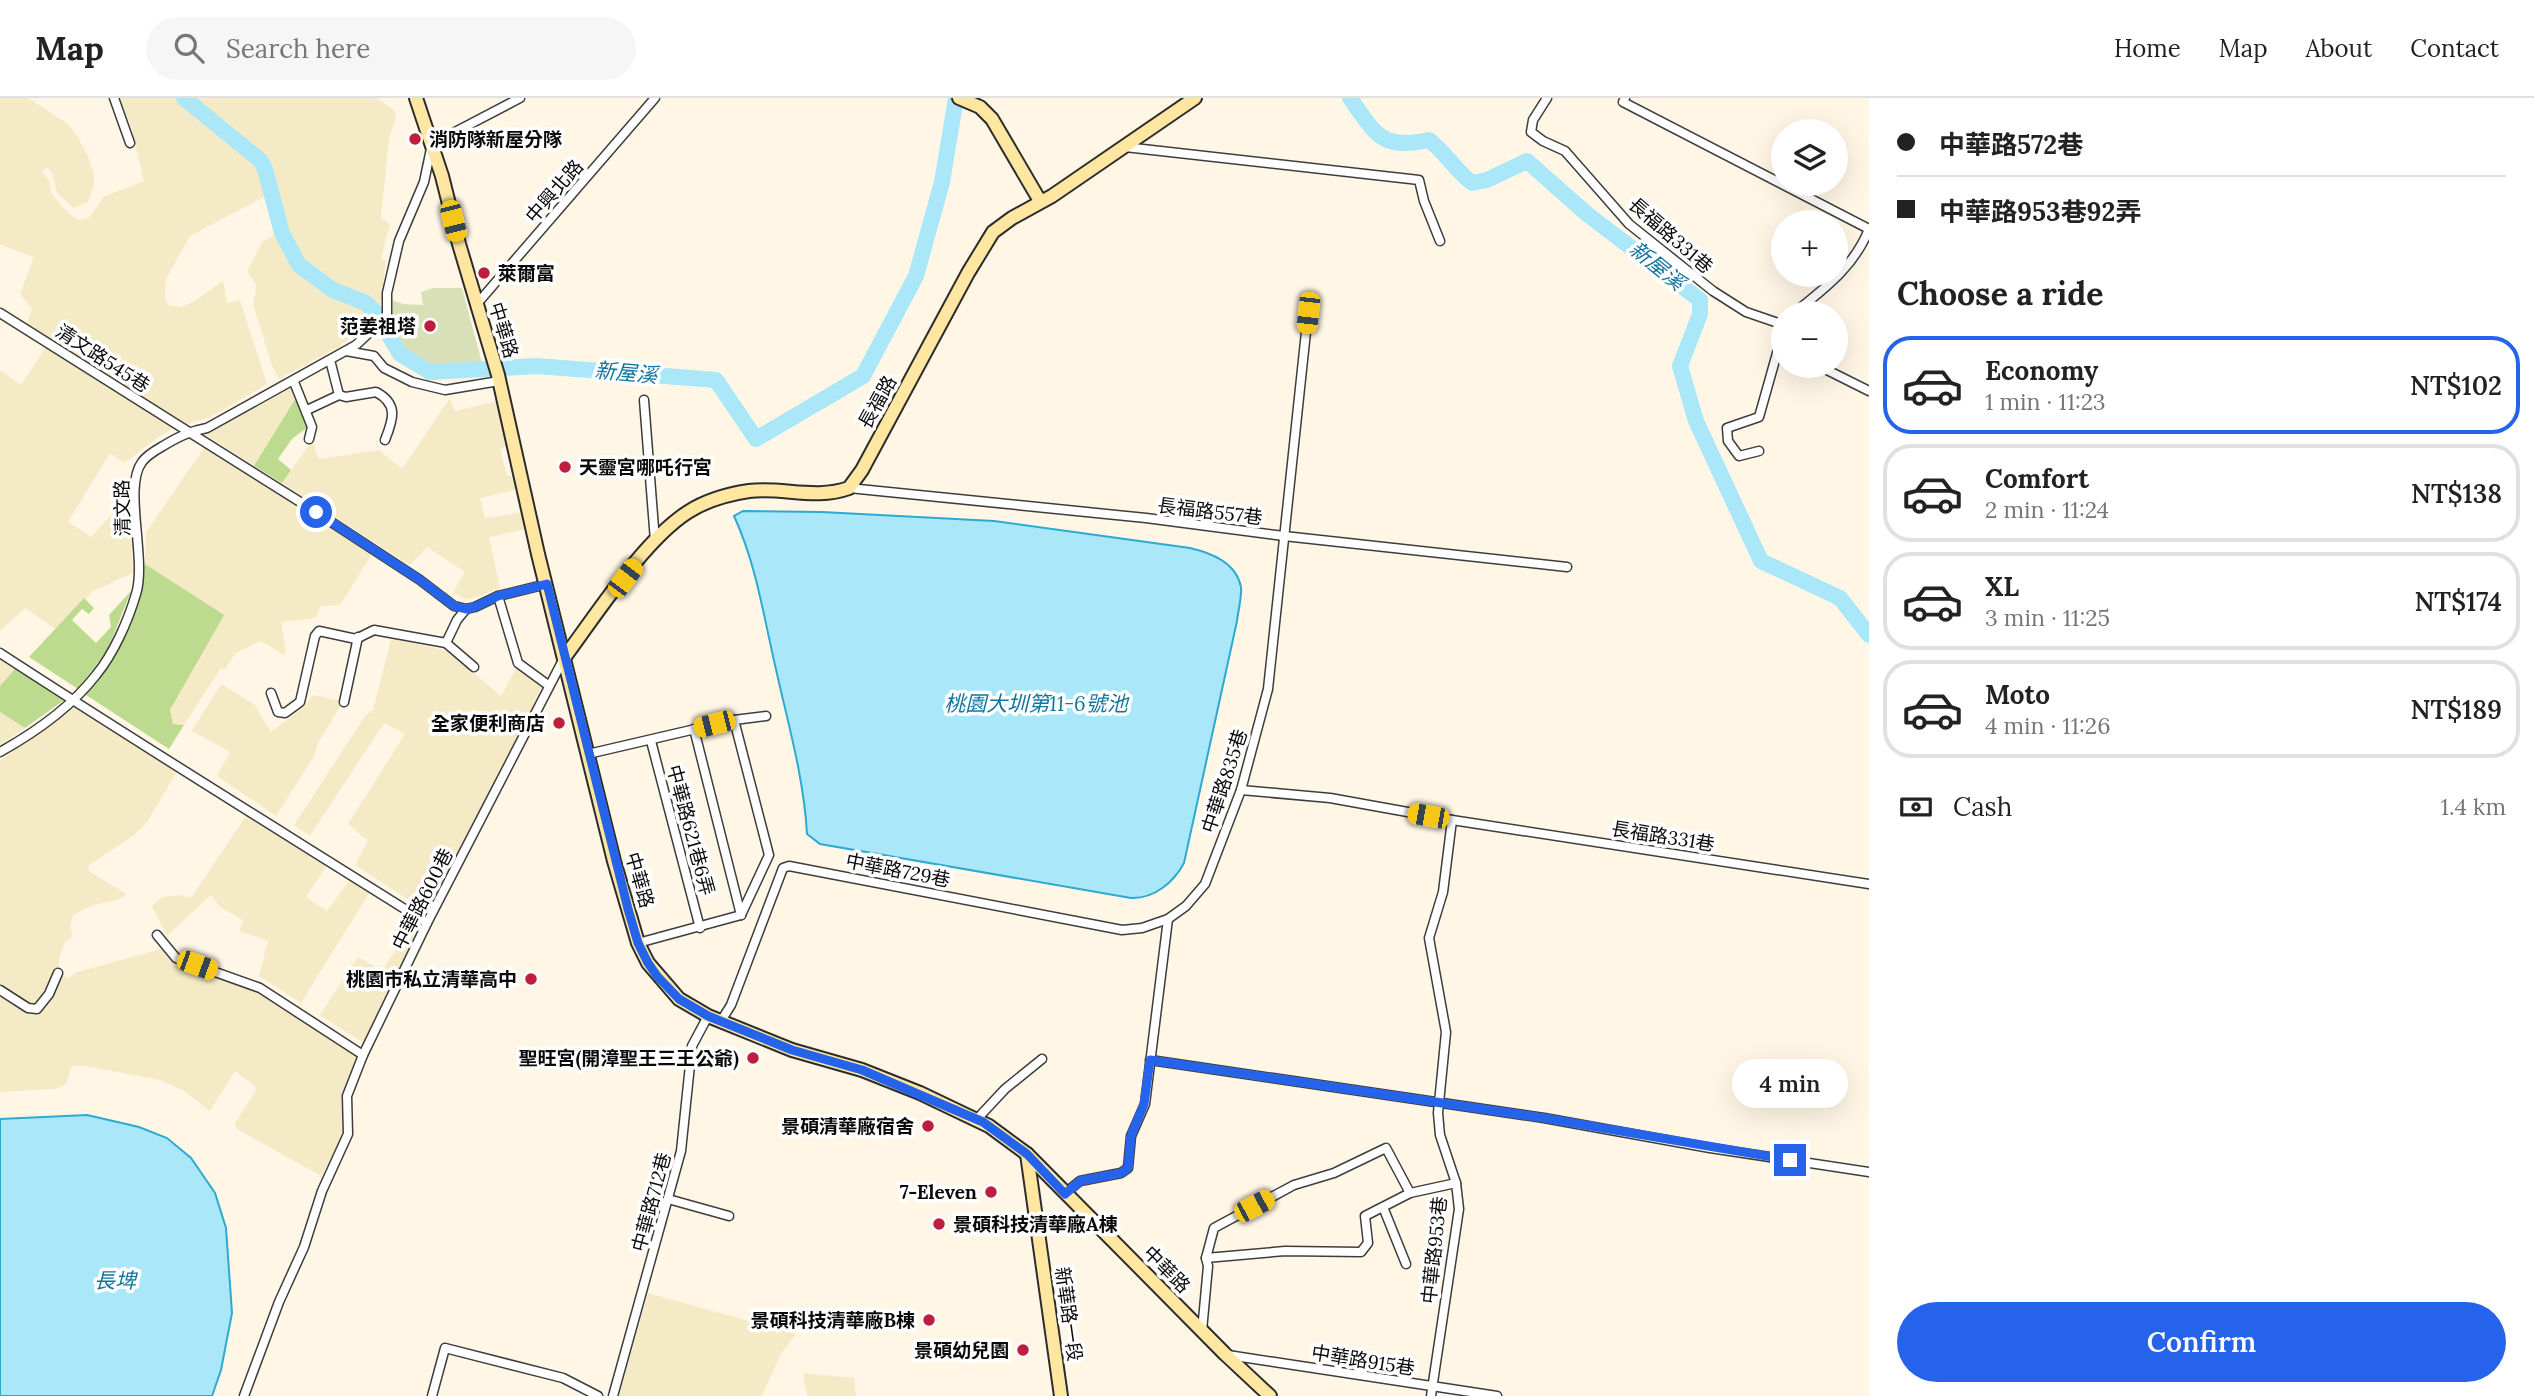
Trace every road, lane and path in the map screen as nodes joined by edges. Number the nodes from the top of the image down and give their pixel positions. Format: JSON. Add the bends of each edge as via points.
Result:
{"nodes":[{"id":1,"x":114,"y":98,"type":"edge"},
{"id":2,"x":416,"y":98,"type":"edge"},
{"id":3,"x":520,"y":98,"type":"edge"},
{"id":4,"x":655,"y":98,"type":"edge"},
{"id":5,"x":1195,"y":98,"type":"edge"},
{"id":6,"x":1547,"y":98,"type":"edge"},
{"id":7,"x":1625,"y":98,"type":"edge"},
{"id":8,"x":961,"y":99,"type":"edge"},
{"id":9,"x":130,"y":143,"type":"dead end"},
{"id":10,"x":432,"y":144,"type":"junction"},
{"id":11,"x":1125,"y":147,"type":"junction"},
{"id":12,"x":1040,"y":201,"type":"junction"},
{"id":13,"x":1869,"y":229,"type":"edge"},
{"id":14,"x":1440,"y":241,"type":"dead end"},
{"id":15,"x":1809,"y":301,"type":"edge"},
{"id":16,"x":476,"y":305,"type":"junction"},
{"id":17,"x":0,"y":313,"type":"edge"},
{"id":18,"x":1308,"y":313,"type":"dead end"},
{"id":19,"x":1771,"y":320,"type":"edge"},
{"id":20,"x":346,"y":351,"type":"junction"},
{"id":21,"x":330,"y":360,"type":"junction"},
{"id":22,"x":498,"y":378,"type":"junction"},
{"id":23,"x":1771,"y":378,"type":"edge"},
{"id":24,"x":1843,"y":378,"type":"edge"},
{"id":25,"x":294,"y":382,"type":"junction"},
{"id":26,"x":1869,"y":391,"type":"edge"},
{"id":27,"x":339,"y":394,"type":"junction"},
{"id":28,"x":644,"y":400,"type":"dead end"},
{"id":29,"x":307,"y":410,"type":"junction"},
{"id":30,"x":187,"y":432,"type":"junction"},
{"id":31,"x":309,"y":439,"type":"dead end"},
{"id":32,"x":385,"y":440,"type":"dead end"},
{"id":33,"x":1759,"y":451,"type":"dead end"},
{"id":34,"x":849,"y":488,"type":"junction"},
{"id":35,"x":1284,"y":536,"type":"junction"},
{"id":36,"x":656,"y":541,"type":"junction"},
{"id":37,"x":1567,"y":567,"type":"dead end"},
{"id":38,"x":547,"y":584,"type":"junction"},
{"id":39,"x":498,"y":596,"type":"junction"},
{"id":40,"x":466,"y":609,"type":"junction"},
{"id":41,"x":358,"y":637,"type":"junction"},
{"id":42,"x":446,"y":643,"type":"junction"},
{"id":43,"x":0,"y":653,"type":"edge"},
{"id":44,"x":564,"y":658,"type":"junction"},
{"id":45,"x":474,"y":667,"type":"dead end"},
{"id":46,"x":548,"y":685,"type":"junction"},
{"id":47,"x":271,"y":693,"type":"dead end"},
{"id":48,"x":71,"y":700,"type":"junction"},
{"id":49,"x":344,"y":702,"type":"dead end"},
{"id":50,"x":766,"y":716,"type":"dead end"},
{"id":51,"x":734,"y":720,"type":"junction"},
{"id":52,"x":694,"y":729,"type":"junction"},
{"id":53,"x":651,"y":741,"type":"junction"},
{"id":54,"x":0,"y":752,"type":"edge"},
{"id":55,"x":588,"y":754,"type":"junction"},
{"id":56,"x":1241,"y":790,"type":"junction"},
{"id":57,"x":1452,"y":820,"type":"junction"},
{"id":58,"x":1869,"y":884,"type":"edge"},
{"id":59,"x":741,"y":915,"type":"junction"},
{"id":60,"x":1168,"y":919,"type":"junction"},
{"id":61,"x":427,"y":923,"type":"junction"},
{"id":62,"x":700,"y":928,"type":"junction"},
{"id":63,"x":157,"y":935,"type":"dead end"},
{"id":64,"x":638,"y":943,"type":"junction"},
{"id":65,"x":58,"y":973,"type":"dead end"},
{"id":66,"x":0,"y":990,"type":"edge"},
{"id":67,"x":708,"y":1016,"type":"junction"},
{"id":68,"x":721,"y":1021,"type":"junction"},
{"id":69,"x":363,"y":1055,"type":"junction"},
{"id":70,"x":1042,"y":1059,"type":"dead end"},
{"id":71,"x":1150,"y":1060,"type":"junction"},
{"id":72,"x":1439,"y":1103,"type":"junction"},
{"id":73,"x":977,"y":1119,"type":"junction"},
{"id":74,"x":1027,"y":1154,"type":"junction"},
{"id":75,"x":1869,"y":1172,"type":"edge"},
{"id":76,"x":1456,"y":1184,"type":"junction"},
{"id":77,"x":1410,"y":1193,"type":"junction"},
{"id":78,"x":1065,"y":1194,"type":"junction"},
{"id":79,"x":668,"y":1199,"type":"junction"},
{"id":80,"x":1383,"y":1207,"type":"junction"},
{"id":81,"x":729,"y":1216,"type":"dead end"},
{"id":82,"x":1206,"y":1258,"type":"junction"},
{"id":83,"x":1406,"y":1264,"type":"dead end"},
{"id":84,"x":1202,"y":1331,"type":"junction"},
{"id":85,"x":1225,"y":1354,"type":"junction"},
{"id":86,"x":1433,"y":1386,"type":"junction"},
{"id":87,"x":244,"y":1396,"type":"edge"},
{"id":88,"x":432,"y":1396,"type":"edge"},
{"id":89,"x":598,"y":1396,"type":"edge"},
{"id":90,"x":613,"y":1396,"type":"edge"},
{"id":91,"x":1061,"y":1396,"type":"edge"},
{"id":92,"x":1270,"y":1396,"type":"edge"},
{"id":93,"x":1431,"y":1396,"type":"edge"},
{"id":94,"x":1497,"y":1396,"type":"edge"}],
"edges":[{"from":1,"to":9,"type":"street"},
{"from":2,"to":10,"type":"main road","name":"中華路"},
{"from":3,"to":10,"type":"street"},
{"from":4,"to":16,"type":"street","name":"中興北路"},
{"from":5,"to":11,"type":"main road","name":"長福路"},
{"from":6,"to":19,"type":"street","name":"長福路331巷","via":[[1531,131],[1566,151],[1629,224],[1703,284],[1746,312]]},
{"from":7,"to":13,"type":"street","via":[[1623,102]]},
{"from":8,"to":12,"type":"main road","via":[[980,107],[992,119]]},
{"from":10,"to":16,"type":"main road","name":"中華路"},
{"from":10,"to":20,"type":"street","name":"清文路","via":[[424,181],[399,241],[387,293],[387,316]]},
{"from":11,"to":12,"type":"main road","name":"長福路"},
{"from":11,"to":14,"type":"street","via":[[1419,180]]},
{"from":12,"to":34,"type":"main road","name":"長福路","via":[[993,232]]},
{"from":13,"to":15,"type":"street","via":[[1840,275]]},
{"from":16,"to":22,"type":"main road","name":"中華路"},
{"from":17,"to":30,"type":"street","name":"清文路545巷"},
{"from":18,"to":35,"type":"street","name":"中華路835巷"},
{"from":20,"to":21,"type":"street","name":"清文路"},
{"from":20,"to":22,"type":"street","via":[[374,356],[384,368],[412,382],[445,390]]},
{"from":21,"to":25,"type":"street","name":"清文路"},
{"from":21,"to":27,"type":"street"},
{"from":22,"to":38,"type":"main road","name":"中華路"},
{"from":23,"to":33,"type":"street","name":"長福路331巷","via":[[1759,417],[1727,428],[1728,441],[1739,456]]},
{"from":24,"to":26,"type":"street"},
{"from":25,"to":29,"type":"street"},
{"from":25,"to":30,"type":"street","name":"清文路","via":[[207,428]]},
{"from":27,"to":29,"type":"street"},
{"from":27,"to":32,"type":"street","via":[[376,392],[389,401],[393,420]]},
{"from":28,"to":36,"type":"street"},
{"from":29,"to":31,"type":"street","via":[[312,428]]},
{"from":30,"to":40,"type":"street","name":"清文路545巷","via":[[454,606]]},
{"from":30,"to":48,"type":"street","name":"清文路","via":[[146,457],[134,477],[137,592],[113,650],[96,676]]},
{"from":34,"to":35,"type":"street","name":"長福路557巷"},
{"from":34,"to":36,"type":"main road","via":[[825,494],[748,491],[715,499],[689,511]]},
{"from":35,"to":37,"type":"street","name":"長福路557巷"},
{"from":35,"to":56,"type":"street","name":"中華路835巷","via":[[1270,681]]},
{"from":36,"to":44,"type":"main road"},
{"from":38,"to":39,"type":"street"},
{"from":38,"to":44,"type":"main road","name":"中華路"},
{"from":39,"to":40,"type":"street"},
{"from":39,"to":46,"type":"street","via":[[518,663]]},
{"from":40,"to":42,"type":"street"},
{"from":41,"to":42,"type":"street","via":[[374,630]]},
{"from":41,"to":47,"type":"street","via":[[319,631],[300,702],[285,713],[278,712]]},
{"from":41,"to":49,"type":"street"},
{"from":42,"to":45,"type":"street"},
{"from":43,"to":48,"type":"street"},
{"from":44,"to":46,"type":"street","name":"中華路600巷"},
{"from":44,"to":55,"type":"main road","name":"中華路"},
{"from":46,"to":61,"type":"street","name":"中華路600巷"},
{"from":48,"to":54,"type":"street","name":"清文路"},
{"from":48,"to":61,"type":"street"},
{"from":50,"to":51,"type":"street"},
{"from":51,"to":52,"type":"street"},
{"from":51,"to":59,"type":"street","via":[[769,855]]},
{"from":52,"to":53,"type":"street"},
{"from":52,"to":59,"type":"street"},
{"from":53,"to":55,"type":"street"},
{"from":53,"to":62,"type":"street","name":"中華路621巷6弄"},
{"from":55,"to":64,"type":"main road","name":"中華路"},
{"from":56,"to":57,"type":"street","name":"長福路331巷","via":[[1329,798]]},
{"from":56,"to":60,"type":"street","name":"中華路835巷","via":[[1205,884]]},
{"from":57,"to":58,"type":"street","name":"長福路331巷"},
{"from":57,"to":72,"type":"street","name":"中華路953巷","via":[[1443,892],[1429,938],[1446,1032]]},
{"from":59,"to":62,"type":"street"},
{"from":60,"to":68,"type":"street","name":"中華路729巷","via":[[1122,930],[789,866],[783,868]]},
{"from":60,"to":71,"type":"street"},
{"from":61,"to":69,"type":"street","name":"中華路600巷"},
{"from":62,"to":64,"type":"street"},
{"from":63,"to":69,"type":"street","via":[[176,958],[260,988]]},
{"from":64,"to":67,"type":"main road","name":"中華路","via":[[648,963],[679,999]]},
{"from":65,"to":66,"type":"street","via":[[37,1009]]},
{"from":67,"to":68,"type":"main road","name":"中華路"},
{"from":67,"to":79,"type":"street","name":"中華路712巷","via":[[692,1046],[681,1151]]},
{"from":68,"to":73,"type":"main road","name":"中華路","via":[[792,1050],[862,1070]]},
{"from":69,"to":87,"type":"street","name":"中華路600巷","via":[[347,1096],[348,1134]]},
{"from":70,"to":73,"type":"street"},
{"from":71,"to":72,"type":"street"},
{"from":71,"to":78,"type":"street","via":[[1128,1168],[1080,1181]]},
{"from":72,"to":75,"type":"street"},
{"from":72,"to":76,"type":"street","name":"中華路953巷","via":[[1440,1135]]},
{"from":73,"to":74,"type":"main road","name":"中華路"},
{"from":74,"to":78,"type":"main road","name":"中華路"},
{"from":74,"to":91,"type":"main road","name":"新華路一段"},
{"from":76,"to":77,"type":"street"},
{"from":76,"to":86,"type":"street","name":"中華路953巷","via":[[1459,1209]]},
{"from":77,"to":80,"type":"street"},
{"from":77,"to":82,"type":"street","via":[[1386,1148],[1334,1173],[1294,1185],[1214,1228]]},
{"from":78,"to":84,"type":"main road","name":"中華路"},
{"from":79,"to":81,"type":"street"},
{"from":79,"to":90,"type":"street","name":"中華路712巷"},
{"from":80,"to":82,"type":"street","via":[[1364,1216],[1368,1243],[1361,1252],[1285,1251]]},
{"from":80,"to":83,"type":"street"},
{"from":82,"to":84,"type":"street"},
{"from":84,"to":85,"type":"main road","name":"中華路"},
{"from":85,"to":86,"type":"street","name":"中華路915巷"},
{"from":85,"to":92,"type":"main road","name":"中華路"},
{"from":86,"to":93,"type":"street","name":"中華路953巷"},
{"from":86,"to":94,"type":"street","name":"中華路915巷"},
{"from":88,"to":89,"type":"street","via":[[445,1348],[563,1378]]}]}
